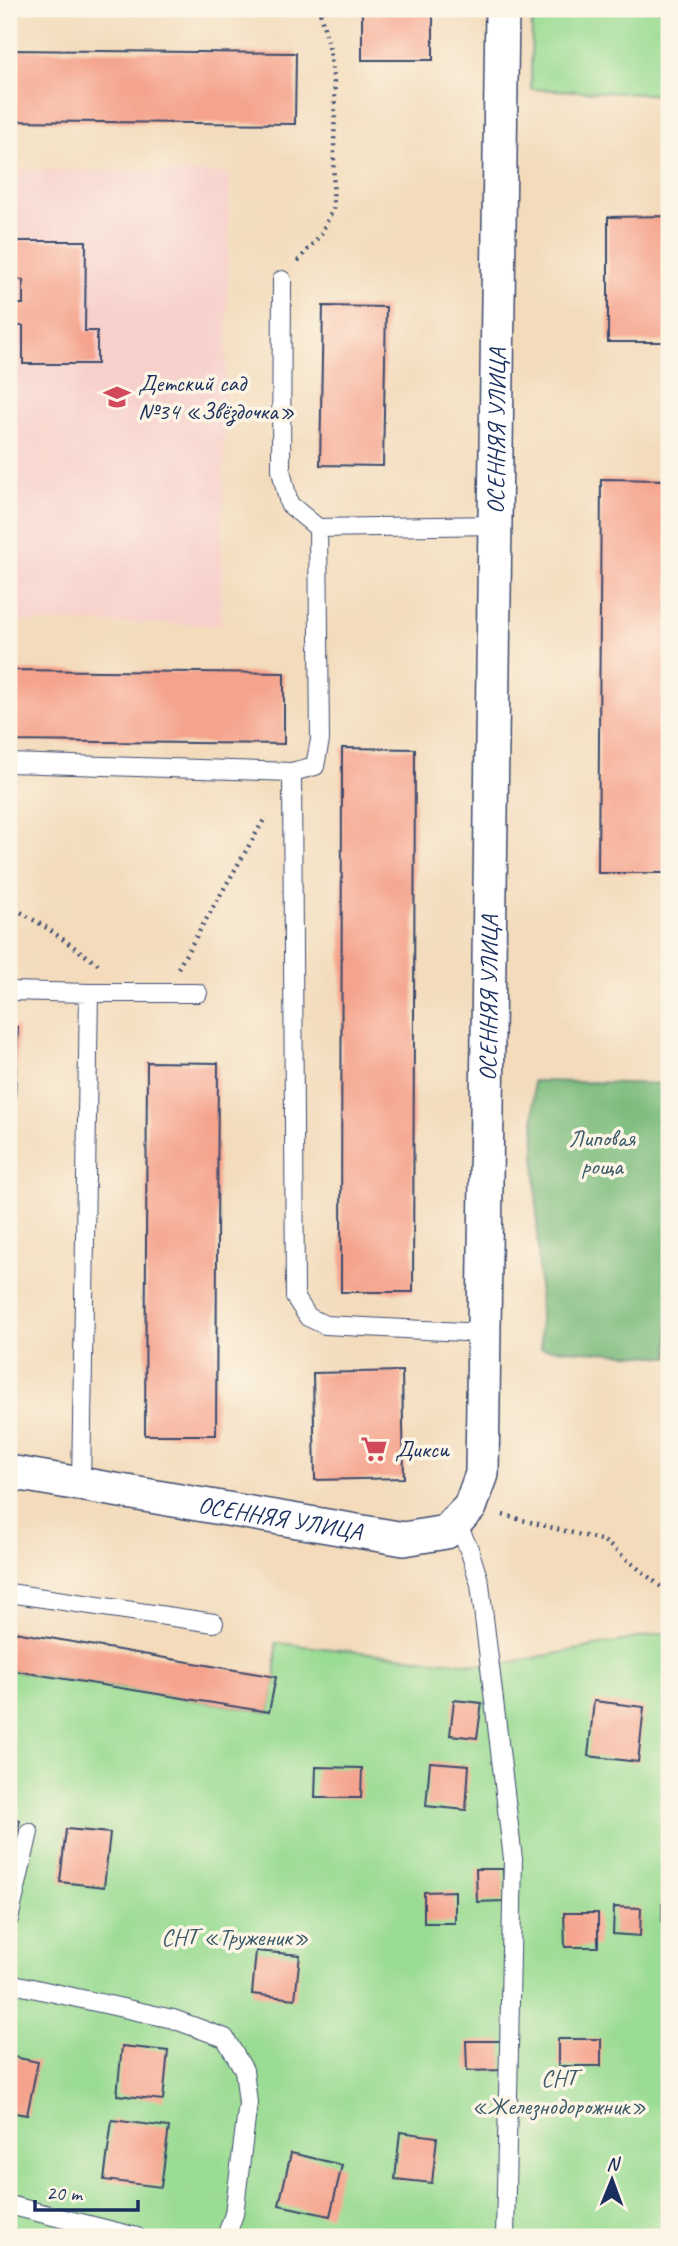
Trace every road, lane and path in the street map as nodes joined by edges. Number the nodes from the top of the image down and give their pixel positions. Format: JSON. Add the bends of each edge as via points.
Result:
{"nodes":[{"id":1,"x":319,"y":9,"type":"edge"},
{"id":2,"x":502,"y":9,"type":"edge"},
{"id":3,"x":282,"y":280,"type":"joint"},
{"id":4,"x":495,"y":525,"type":"junction"},
{"id":5,"x":318,"y":528,"type":"junction"},
{"id":6,"x":9,"y":763,"type":"edge"},
{"id":7,"x":292,"y":772,"type":"junction"},
{"id":8,"x":9,"y":905,"type":"edge"},
{"id":9,"x":9,"y":991,"type":"edge"},
{"id":10,"x":137,"y":992,"type":"junction"},
{"id":11,"x":89,"y":993,"type":"junction"},
{"id":12,"x":164,"y":993,"type":"junction"},
{"id":13,"x":198,"y":993,"type":"dead end"},
{"id":14,"x":484,"y":1333,"type":"junction"},
{"id":15,"x":9,"y":1472,"type":"edge"},
{"id":16,"x":81,"y":1484,"type":"junction"},
{"id":17,"x":463,"y":1514,"type":"junction"},
{"id":18,"x":9,"y":1593,"type":"edge"},
{"id":19,"x":669,"y":1593,"type":"edge"},
{"id":20,"x":214,"y":1623,"type":"dead end"},
{"id":21,"x":29,"y":1832,"type":"dead end"},
{"id":22,"x":9,"y":1919,"type":"edge"},
{"id":23,"x":9,"y":1983,"type":"edge"},
{"id":24,"x":9,"y":2205,"type":"edge"},
{"id":25,"x":137,"y":2237,"type":"edge"},
{"id":26,"x":226,"y":2237,"type":"edge"},
{"id":27,"x":505,"y":2237,"type":"edge"}],
"edges":[{"from":1,"to":3,"type":"path","via":[[335,93],[333,209],[321,233]]},
{"from":2,"to":4,"type":"street","name":"ОСЕННЯЯ УЛИЦА"},
{"from":3,"to":5,"type":"lane","via":[[281,470],[289,505]]},
{"from":4,"to":5,"type":"lane"},
{"from":4,"to":14,"type":"street","name":"ОСЕННЯЯ УЛИЦА"},
{"from":5,"to":7,"type":"lane","via":[[320,740],[315,766]]},
{"from":6,"to":7,"type":"lane"},
{"from":7,"to":12,"type":"path"},
{"from":7,"to":14,"type":"lane","via":[[295,1297],[308,1317],[325,1325]]},
{"from":8,"to":10,"type":"path"},
{"from":9,"to":11,"type":"lane"},
{"from":10,"to":11,"type":"lane"},
{"from":10,"to":12,"type":"lane"},
{"from":11,"to":16,"type":"lane"},
{"from":12,"to":13,"type":"lane"},
{"from":14,"to":17,"type":"street","name":"ОСЕННЯЯ УЛИЦА","via":[[482,1474]]},
{"from":15,"to":16,"type":"street","name":"ОСЕННЯЯ УЛИЦА"},
{"from":16,"to":17,"type":"street","name":"ОСЕННЯЯ УЛИЦА","via":[[404,1539],[446,1532]]},
{"from":17,"to":19,"type":"path","via":[[604,1541]]},
{"from":17,"to":27,"type":"lane","via":[[481,1584],[513,1859]]},
{"from":18,"to":20,"type":"lane"},
{"from":21,"to":22,"type":"lane"},
{"from":23,"to":26,"type":"lane","via":[[173,2019],[225,2038],[244,2070],[248,2103],[234,2214]]},
{"from":24,"to":25,"type":"lane"}]}
